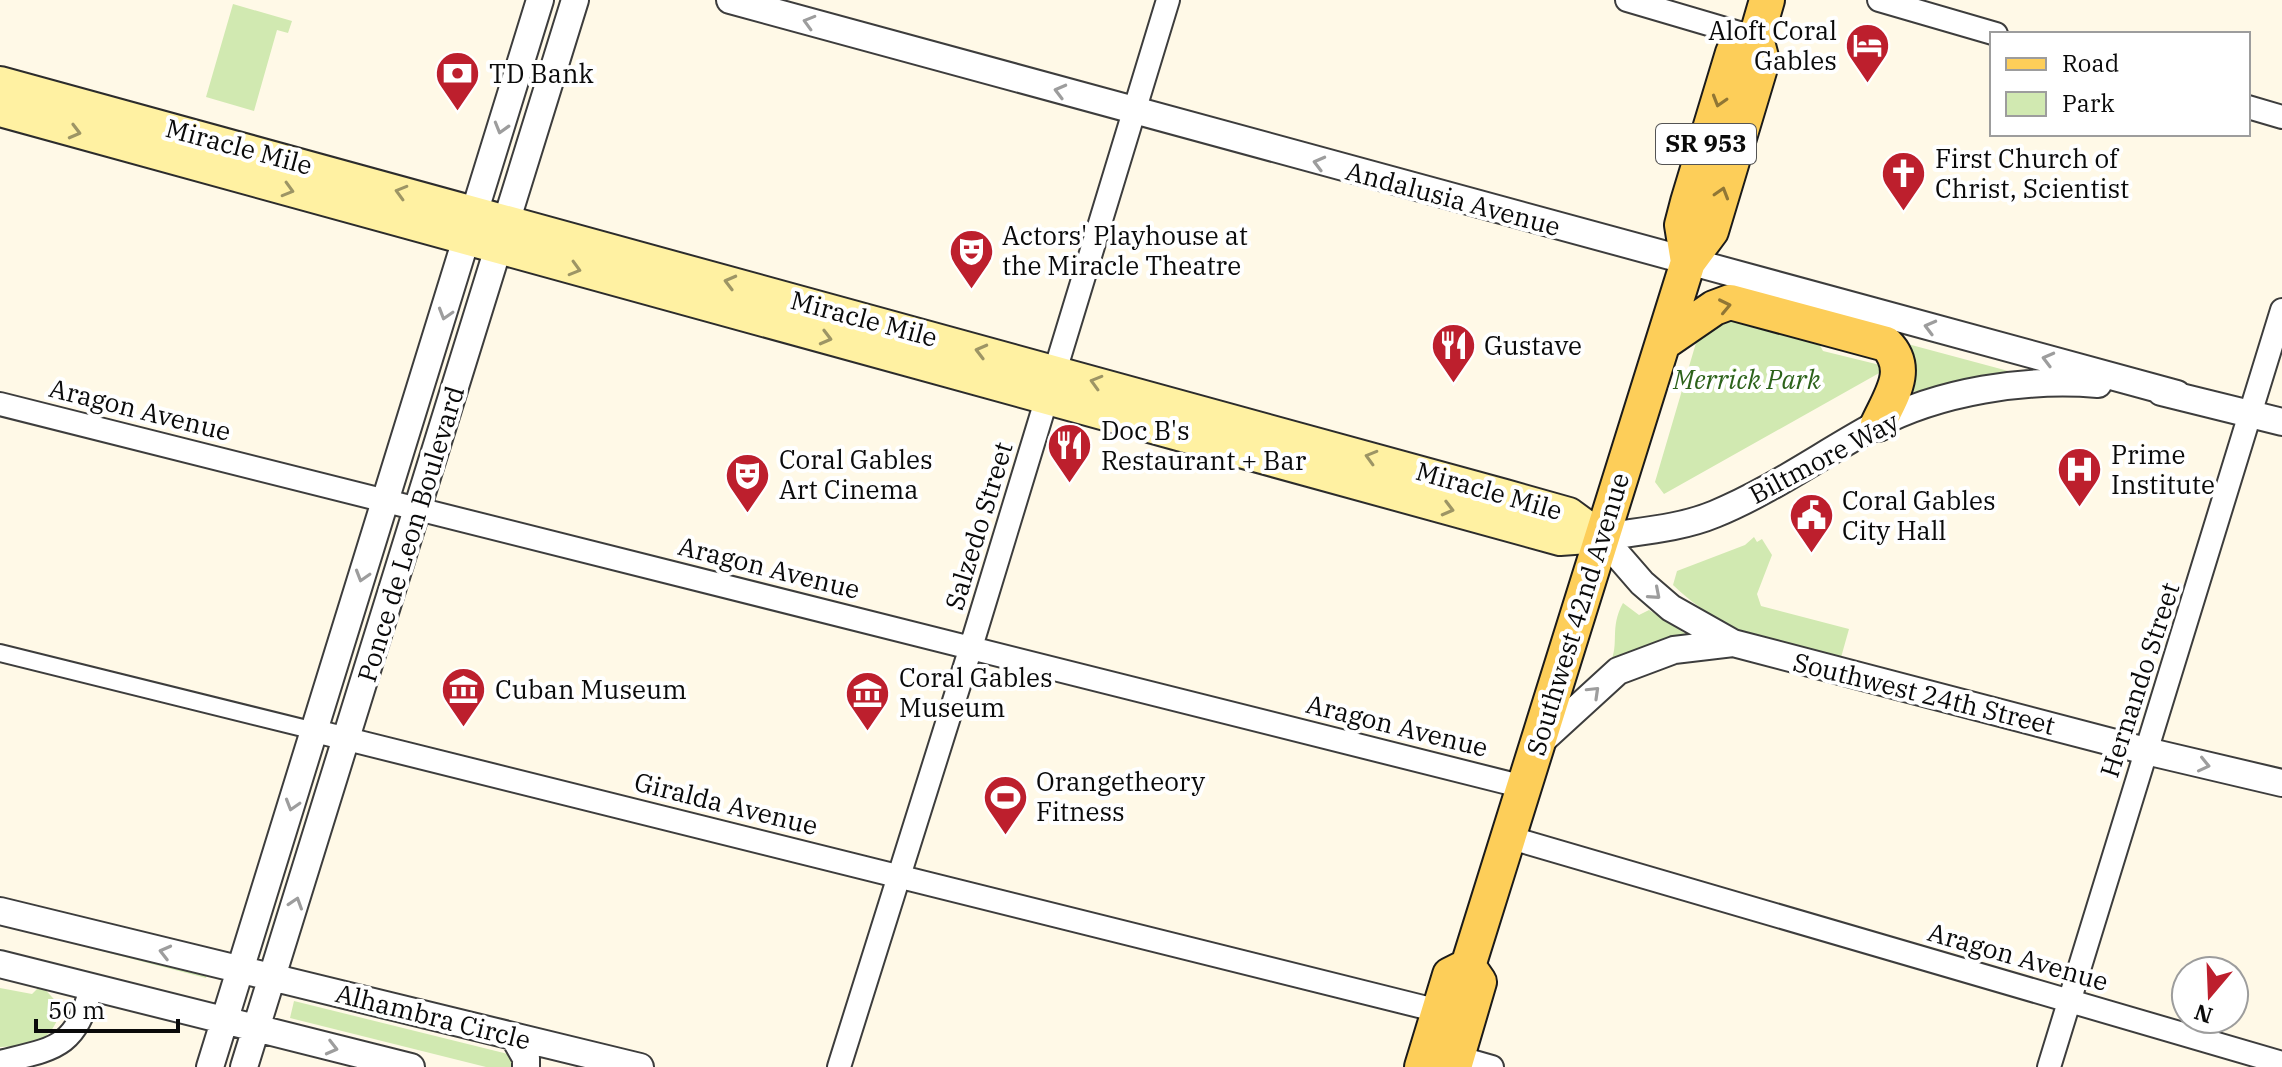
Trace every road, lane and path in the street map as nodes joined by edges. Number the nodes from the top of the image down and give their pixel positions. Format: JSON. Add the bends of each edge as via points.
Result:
{"nodes":[{"id":1,"x":540,"y":0,"type":"edge"},
{"id":2,"x":575,"y":0,"type":"edge"},
{"id":3,"x":730,"y":0,"type":"edge"},
{"id":4,"x":1168,"y":0,"type":"edge"},
{"id":5,"x":1627,"y":0,"type":"edge"},
{"id":6,"x":1767,"y":0,"type":"edge"},
{"id":7,"x":1879,"y":0,"type":"edge"},
{"id":8,"x":1990,"y":32,"type":"edge"},
{"id":9,"x":1756,"y":38,"type":"junction"},
{"id":10,"x":0,"y":82,"type":"edge"},
{"id":11,"x":2250,"y":108,"type":"edge"},
{"id":12,"x":0,"y":111,"type":"edge"},
{"id":13,"x":1135,"y":112,"type":"junction"},
{"id":14,"x":2282,"y":117,"type":"edge"},
{"id":15,"x":472,"y":226,"type":"junction"},
{"id":16,"x":504,"y":235,"type":"junction"},
{"id":17,"x":1688,"y":262,"type":"junction"},
{"id":18,"x":2282,"y":310,"type":"edge"},
{"id":19,"x":1663,"y":343,"type":"junction"},
{"id":20,"x":1052,"y":386,"type":"junction"},
{"id":21,"x":2177,"y":394,"type":"junction"},
{"id":22,"x":0,"y":404,"type":"edge"},
{"id":23,"x":2251,"y":414,"type":"junction"},
{"id":24,"x":2282,"y":422,"type":"edge"},
{"id":25,"x":1878,"y":424,"type":"junction"},
{"id":26,"x":386,"y":501,"type":"junction"},
{"id":27,"x":417,"y":509,"type":"junction"},
{"id":28,"x":1602,"y":537,"type":"junction"},
{"id":29,"x":1733,"y":643,"type":"junction"},
{"id":30,"x":971,"y":647,"type":"junction"},
{"id":31,"x":0,"y":653,"type":"edge"},
{"id":32,"x":315,"y":731,"type":"junction"},
{"id":33,"x":348,"y":739,"type":"junction"},
{"id":34,"x":1537,"y":745,"type":"junction"},
{"id":35,"x":2146,"y":751,"type":"junction"},
{"id":36,"x":2282,"y":783,"type":"edge"},
{"id":37,"x":1524,"y":787,"type":"junction"},
{"id":38,"x":1508,"y":837,"type":"junction"},
{"id":39,"x":899,"y":877,"type":"junction"},
{"id":40,"x":0,"y":911,"type":"edge"},
{"id":41,"x":0,"y":964,"type":"edge"},
{"id":42,"x":1468,"y":966,"type":"junction"},
{"id":43,"x":241,"y":970,"type":"junction"},
{"id":44,"x":272,"y":978,"type":"junction"},
{"id":45,"x":91,"y":988,"type":"junction"},
{"id":46,"x":2069,"y":1001,"type":"junction"},
{"id":47,"x":1439,"y":1011,"type":"junction"},
{"id":48,"x":225,"y":1021,"type":"junction"},
{"id":49,"x":256,"y":1029,"type":"junction"},
{"id":50,"x":514,"y":1037,"type":"junction"},
{"id":51,"x":573,"y":1060,"type":"edge"},
{"id":52,"x":0,"y":1062,"type":"edge"},
{"id":53,"x":2282,"y":1063,"type":"edge"},
{"id":54,"x":1451,"y":1064,"type":"edge"},
{"id":55,"x":210,"y":1067,"type":"edge"},
{"id":56,"x":244,"y":1067,"type":"edge"},
{"id":57,"x":411,"y":1067,"type":"edge"},
{"id":58,"x":526,"y":1067,"type":"edge"},
{"id":59,"x":640,"y":1067,"type":"edge"},
{"id":60,"x":839,"y":1067,"type":"edge"},
{"id":61,"x":1422,"y":1067,"type":"edge"},
{"id":62,"x":1492,"y":1067,"type":"edge"},
{"id":63,"x":2049,"y":1067,"type":"edge"}],
"edges":[{"from":1,"to":15,"type":"street","name":"Ponce de Leon Boulevard","one_way":true},
{"from":2,"to":16,"type":"street","name":"Ponce de Leon Boulevard"},
{"from":13,"to":3,"type":"street","name":"Andalusia Avenue","one_way":true},
{"from":4,"to":13,"type":"street","name":"Salzedo Street"},
{"from":5,"to":9,"type":"street"},
{"from":6,"to":9,"type":"main road","name":"Southwest 42nd Avenue","number":"SR 953"},
{"from":7,"to":8,"type":"street"},
{"from":9,"to":17,"type":"main road","name":"Southwest 42nd Avenue","number":"SR 953","via":[[1762,61],[1711,231]]},
{"from":15,"to":10,"type":"main road","name":"Miracle Mile","one_way":true},
{"from":11,"to":14,"type":"street"},
{"from":12,"to":15,"type":"main road","name":"Miracle Mile","one_way":true},
{"from":17,"to":13,"type":"street","name":"Andalusia Avenue","one_way":true},
{"from":13,"to":20,"type":"street","name":"Salzedo Street"},
{"from":15,"to":16,"type":"main road","name":"Miracle Mile"},
{"from":15,"to":26,"type":"street","name":"Ponce de Leon Boulevard","one_way":true},
{"from":16,"to":20,"type":"main road","name":"Miracle Mile"},
{"from":16,"to":27,"type":"street","name":"Ponce de Leon Boulevard"},
{"from":17,"to":19,"type":"main road","name":"Southwest 42nd Avenue","number":"SR 953"},
{"from":21,"to":17,"type":"street","name":"Andalusia Avenue","one_way":true},
{"from":18,"to":23,"type":"street","name":"Hernando Street"},
{"from":19,"to":25,"type":"main road","one_way":true,"via":[[1730,302],[1886,344],[1896,354],[1900,375]]},
{"from":19,"to":28,"type":"main road","name":"Southwest 42nd Avenue","number":"SR 953"},
{"from":20,"to":28,"type":"main road","name":"Miracle Mile","via":[[1569,513]]},
{"from":20,"to":30,"type":"street","name":"Salzedo Street"},
{"from":21,"to":23,"type":"street","name":"Biltmore Way"},
{"from":21,"to":25,"type":"street","name":"Biltmore Way","via":[[2032,383],[1942,402]]},
{"from":22,"to":26,"type":"street","name":"Aragon Avenue"},
{"from":23,"to":24,"type":"street","name":"Biltmore Way"},
{"from":23,"to":35,"type":"street","name":"Hernando Street"},
{"from":25,"to":28,"type":"street","name":"Biltmore Way","via":[[1713,515]]},
{"from":26,"to":27,"type":"street","name":"Aragon Avenue"},
{"from":26,"to":32,"type":"street","name":"Ponce de Leon Boulevard","one_way":true},
{"from":27,"to":30,"type":"street","name":"Aragon Avenue"},
{"from":27,"to":33,"type":"street","name":"Ponce de Leon Boulevard"},
{"from":28,"to":29,"type":"street","name":"Southwest 24th Street","one_way":true,"via":[[1671,608]]},
{"from":28,"to":34,"type":"main road","name":"Southwest 42nd Avenue","number":"SR 953"},
{"from":34,"to":29,"type":"street","one_way":true,"via":[[1618,671],[1674,650]]},
{"from":29,"to":35,"type":"street","name":"Southwest 24th Street"},
{"from":30,"to":37,"type":"street","name":"Aragon Avenue"},
{"from":30,"to":39,"type":"street","name":"Salzedo Street"},
{"from":31,"to":32,"type":"street","name":"Giralda Avenue"},
{"from":32,"to":33,"type":"street","name":"Giralda Avenue"},
{"from":32,"to":43,"type":"street","name":"Ponce de Leon Boulevard","one_way":true},
{"from":33,"to":39,"type":"street","name":"Giralda Avenue"},
{"from":44,"to":33,"type":"street","name":"Ponce de Leon Boulevard","one_way":true},
{"from":34,"to":37,"type":"main road","name":"Southwest 42nd Avenue","number":"SR 953"},
{"from":35,"to":36,"type":"street","name":"Southwest 24th Street","one_way":true},
{"from":35,"to":46,"type":"street","name":"Hernando Street"},
{"from":37,"to":38,"type":"main road","name":"Southwest 42nd Avenue","number":"SR 953"},
{"from":38,"to":42,"type":"main road","name":"Southwest 42nd Avenue","number":"SR 953"},
{"from":38,"to":46,"type":"street","name":"Aragon Avenue"},
{"from":39,"to":47,"type":"street","name":"Giralda Avenue"},
{"from":39,"to":60,"type":"street","name":"Salzedo Street"},
{"from":43,"to":40,"type":"street","name":"Alhambra Circle","one_way":true},
{"from":41,"to":45,"type":"street","name":"Alhambra Circle"},
{"from":42,"to":47,"type":"main road","name":"Southwest 42nd Avenue","number":"SR 953","via":[[1450,975]]},
{"from":42,"to":54,"type":"main road","name":"Southwest 42nd Avenue","number":"SR 953","via":[[1479,982]]},
{"from":43,"to":44,"type":"street","name":"Alhambra Circle"},
{"from":43,"to":48,"type":"street","name":"Ponce de Leon Boulevard"},
{"from":44,"to":49,"type":"street","name":"Ponce de Leon Boulevard"},
{"from":44,"to":50,"type":"street","name":"Alhambra Circle"},
{"from":45,"to":48,"type":"street","name":"Alhambra Circle"},
{"from":45,"to":52,"type":"street","via":[[82,1022],[69,1037],[37,1053]]},
{"from":46,"to":53,"type":"street","name":"Aragon Avenue"},
{"from":46,"to":63,"type":"street","name":"Hernando Street"},
{"from":47,"to":54,"type":"main road"},
{"from":47,"to":61,"type":"main road","name":"Southwest 42nd Avenue","number":"SR 953"},
{"from":48,"to":49,"type":"street","name":"Alhambra Circle"},
{"from":48,"to":55,"type":"street","name":"Ponce de Leon Boulevard"},
{"from":49,"to":56,"type":"street","name":"Ponce de Leon Boulevard"},
{"from":49,"to":57,"type":"street","name":"Alhambra Circle","one_way":true},
{"from":50,"to":51,"type":"street","name":"Alhambra Circle"},
{"from":50,"to":58,"type":"street"},
{"from":51,"to":59,"type":"street","name":"Alhambra Circle"},
{"from":54,"to":62,"type":"street"}]}
